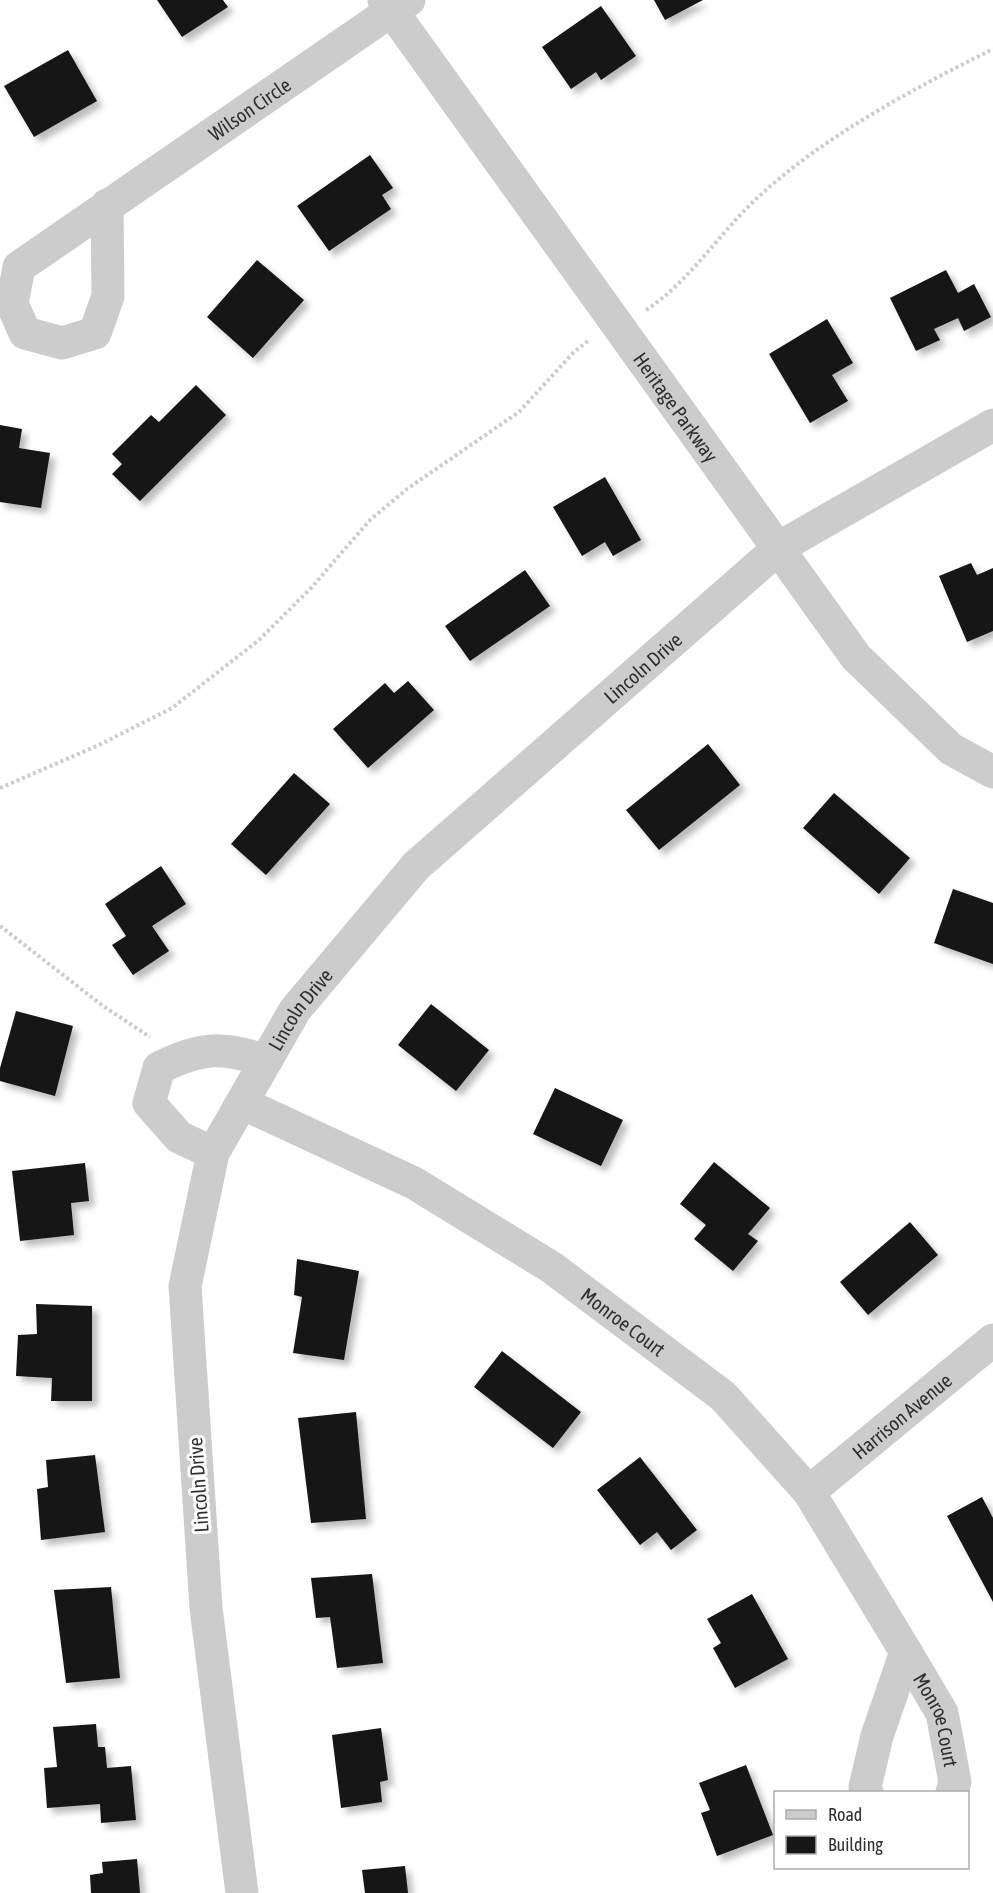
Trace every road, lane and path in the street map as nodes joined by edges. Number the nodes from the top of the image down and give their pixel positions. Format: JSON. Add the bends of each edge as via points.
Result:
{"nodes":[{"id":1,"x":395,"y":4,"type":"edge"},
{"id":2,"x":993,"y":49,"type":"edge"},
{"id":3,"x":107,"y":205,"type":"dead end"},
{"id":4,"x":619,"y":327,"type":"junction"},
{"id":5,"x":993,"y":425,"type":"edge"},
{"id":6,"x":780,"y":547,"type":"junction"},
{"id":7,"x":993,"y":772,"type":"edge"},
{"id":8,"x":0,"y":788,"type":"edge"},
{"id":9,"x":0,"y":926,"type":"edge"},
{"id":10,"x":180,"y":1057,"type":"junction"},
{"id":11,"x":266,"y":1061,"type":"junction"},
{"id":12,"x":242,"y":1103,"type":"junction"},
{"id":13,"x":213,"y":1154,"type":"junction"},
{"id":14,"x":993,"y":1340,"type":"edge"},
{"id":15,"x":809,"y":1492,"type":"junction"},
{"id":16,"x":906,"y":1652,"type":"junction"},
{"id":17,"x":867,"y":1791,"type":"edge"},
{"id":18,"x":952,"y":1791,"type":"edge"},
{"id":19,"x":242,"y":1893,"type":"edge"}],
"edges":[{"from":1,"to":3,"type":"street","name":"Wilson Circle"},
{"from":1,"to":4,"type":"street","name":"Heritage Parkway"},
{"from":2,"to":4,"type":"path","via":[[913,89],[791,170],[755,200],[679,282],[649,309]]},
{"from":4,"to":6,"type":"street","name":"Heritage Parkway"},
{"from":4,"to":8,"type":"path","via":[[595,335],[573,353],[519,412],[407,489],[370,520],[259,640],[172,708]]},
{"from":5,"to":6,"type":"street","name":"Lincoln Drive"},
{"from":6,"to":7,"type":"street","name":"Heritage Parkway","via":[[856,657],[951,749]]},
{"from":6,"to":11,"type":"street","name":"Lincoln Drive","via":[[416,866],[295,1010]]},
{"from":9,"to":10,"type":"path","via":[[103,1006]]},
{"from":10,"to":11,"type":"street","via":[[195,1052],[238,1051]]},
{"from":10,"to":13,"type":"street","via":[[159,1068],[149,1102],[179,1137]]},
{"from":11,"to":12,"type":"street","name":"Lincoln Drive"},
{"from":12,"to":13,"type":"street","name":"Lincoln Drive"},
{"from":12,"to":15,"type":"street","name":"Monroe Court","via":[[414,1183],[551,1267],[723,1396]]},
{"from":13,"to":19,"type":"street","name":"Lincoln Drive","via":[[185,1286],[206,1608]]},
{"from":14,"to":15,"type":"street","name":"Harrison Avenue"},
{"from":15,"to":16,"type":"street","name":"Monroe Court"},
{"from":16,"to":17,"type":"street","name":"Monroe Court","via":[[877,1736]]},
{"from":16,"to":18,"type":"street","name":"Monroe Court","via":[[942,1713],[955,1782]]}]}
